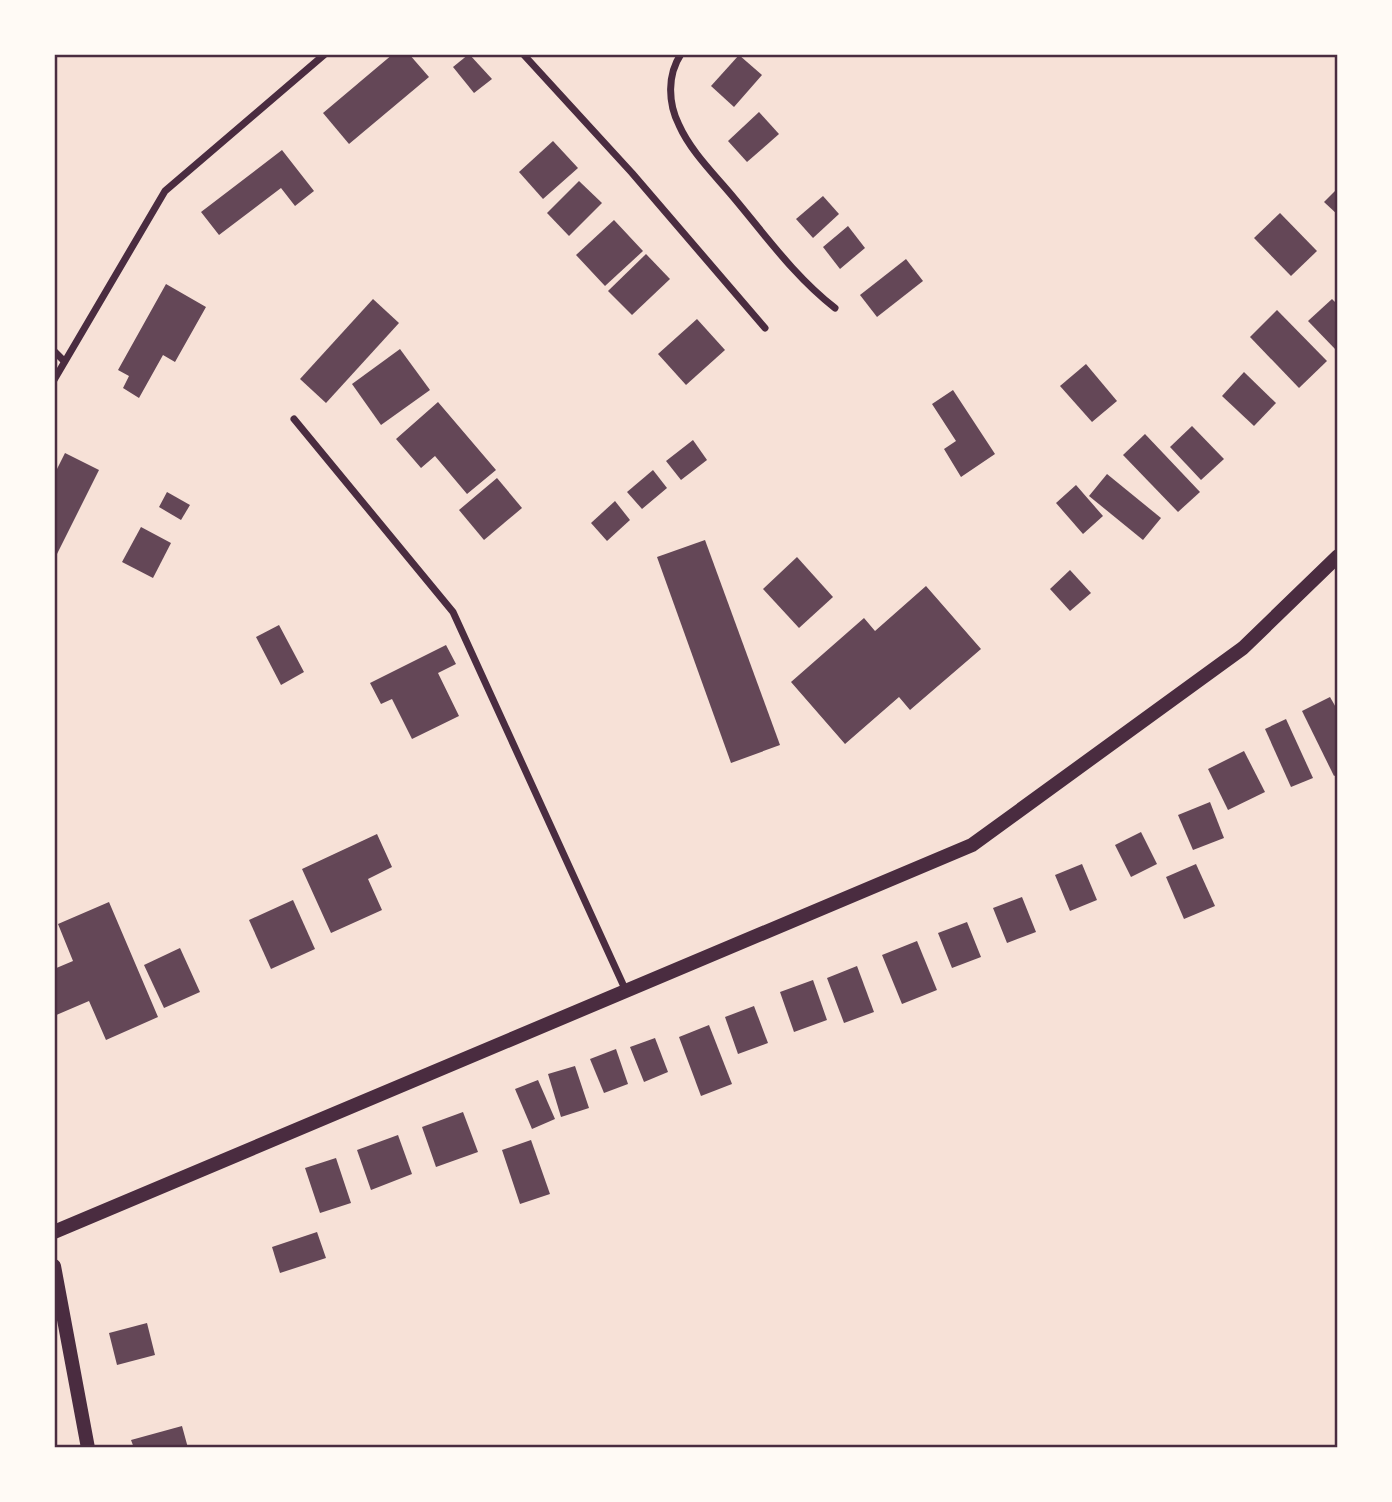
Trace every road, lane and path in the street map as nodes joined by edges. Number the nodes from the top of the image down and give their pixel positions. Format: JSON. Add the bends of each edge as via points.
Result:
{"nodes":[{"id":1,"x":325,"y":54,"type":"edge"},
{"id":2,"x":523,"y":54,"type":"edge"},
{"id":3,"x":681,"y":54,"type":"edge"},
{"id":4,"x":835,"y":307,"type":"dead end"},
{"id":5,"x":765,"y":328,"type":"dead end"},
{"id":6,"x":54,"y":351,"type":"edge"},
{"id":7,"x":65,"y":361,"type":"junction"},
{"id":8,"x":54,"y":380,"type":"edge"},
{"id":9,"x":294,"y":419,"type":"dead end"},
{"id":10,"x":1338,"y":556,"type":"edge"},
{"id":11,"x":625,"y":991,"type":"junction"},
{"id":12,"x":54,"y":1232,"type":"edge"},
{"id":13,"x":54,"y":1266,"type":"edge"},
{"id":14,"x":88,"y":1448,"type":"edge"}],
"edges":[{"from":1,"to":7,"type":"street","via":[[165,191]]},
{"from":2,"to":5,"type":"street"},
{"from":3,"to":4,"type":"street","via":[[674,64],[670,99],[679,126],[810,288]]},
{"from":6,"to":7,"type":"street"},
{"from":7,"to":8,"type":"street"},
{"from":9,"to":11,"type":"street","via":[[453,612]]},
{"from":10,"to":11,"type":"main road","via":[[1242,649],[972,845]]},
{"from":11,"to":12,"type":"main road"},
{"from":13,"to":14,"type":"main road"}]}
